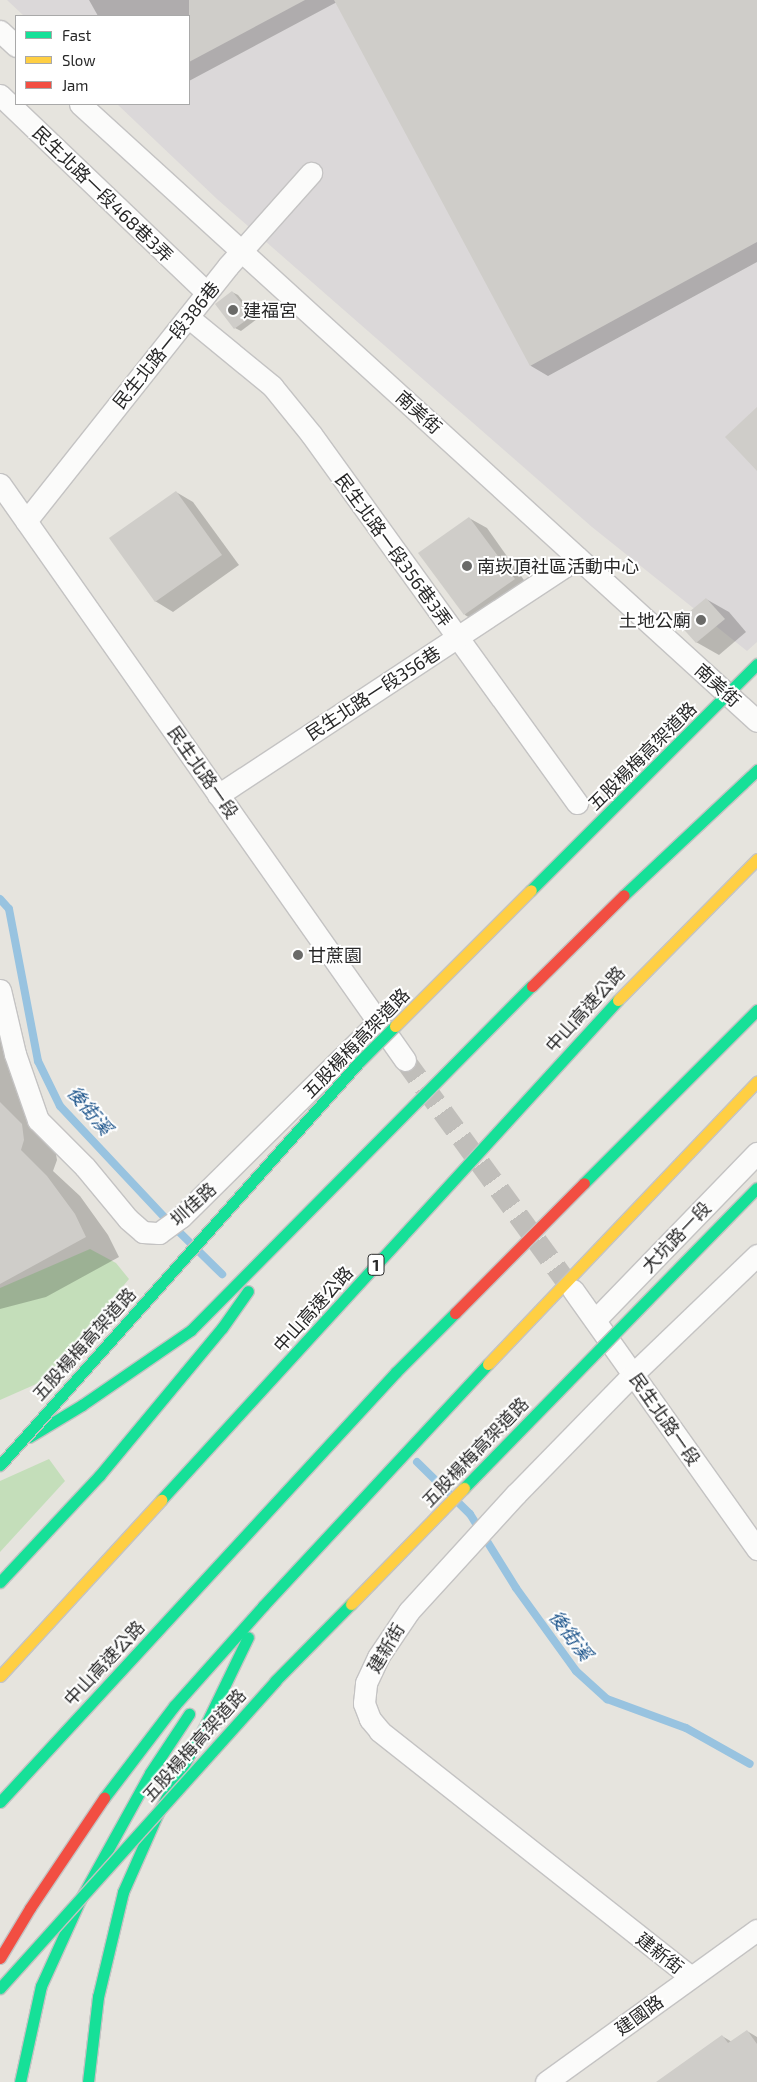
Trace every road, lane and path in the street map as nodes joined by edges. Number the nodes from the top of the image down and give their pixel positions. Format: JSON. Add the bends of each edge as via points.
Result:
{"nodes":[{"id":1,"x":0,"y":31,"type":"edge"},
{"id":2,"x":15,"y":45,"type":"edge"},
{"id":3,"x":0,"y":95,"type":"edge"},
{"id":4,"x":81,"y":105,"type":"edge"},
{"id":5,"x":311,"y":173,"type":"dead end"},
{"id":6,"x":242,"y":251,"type":"junction"},
{"id":7,"x":207,"y":293,"type":"junction"},
{"id":8,"x":188,"y":317,"type":"junction"},
{"id":9,"x":0,"y":484,"type":"edge"},
{"id":10,"x":26,"y":521,"type":"junction"},
{"id":11,"x":578,"y":558,"type":"junction"},
{"id":12,"x":457,"y":637,"type":"junction"},
{"id":13,"x":757,"y":664,"type":"edge"},
{"id":14,"x":757,"y":721,"type":"edge"},
{"id":15,"x":757,"y":770,"type":"edge"},
{"id":16,"x":218,"y":795,"type":"junction"},
{"id":17,"x":577,"y":804,"type":"dead end"},
{"id":18,"x":757,"y":859,"type":"edge"},
{"id":19,"x":0,"y":990,"type":"edge"},
{"id":20,"x":757,"y":1010,"type":"edge"},
{"id":21,"x":378,"y":1022,"type":"junction"},
{"id":22,"x":405,"y":1060,"type":"tunnel mouth"},
{"id":23,"x":757,"y":1082,"type":"edge"},
{"id":24,"x":757,"y":1153,"type":"edge"},
{"id":25,"x":757,"y":1188,"type":"edge"},
{"id":26,"x":286,"y":1236,"type":"junction"},
{"id":27,"x":757,"y":1255,"type":"edge"},
{"id":28,"x":573,"y":1290,"type":"tunnel mouth"},
{"id":29,"x":595,"y":1320,"type":"junction"},
{"id":30,"x":633,"y":1374,"type":"junction"},
{"id":31,"x":0,"y":1455,"type":"edge"},
{"id":32,"x":0,"y":1465,"type":"edge"},
{"id":33,"x":757,"y":1549,"type":"edge"},
{"id":34,"x":0,"y":1582,"type":"edge"},
{"id":35,"x":262,"y":1606,"type":"junction"},
{"id":36,"x":0,"y":1676,"type":"edge"},
{"id":37,"x":210,"y":1684,"type":"dead end"},
{"id":38,"x":194,"y":1708,"type":"dead end"},
{"id":39,"x":0,"y":1802,"type":"edge"},
{"id":40,"x":757,"y":1930,"type":"edge"},
{"id":41,"x":0,"y":1958,"type":"edge"},
{"id":42,"x":691,"y":1977,"type":"junction"},
{"id":43,"x":0,"y":1988,"type":"edge"},
{"id":44,"x":20,"y":2082,"type":"edge"},
{"id":45,"x":88,"y":2082,"type":"edge"},
{"id":46,"x":546,"y":2082,"type":"edge"}],
"edges":[{"from":1,"to":2,"type":"street"},
{"from":3,"to":7,"type":"street","name":"民生北路一段468巷3弄"},
{"from":4,"to":6,"type":"street","name":"南美街"},
{"from":5,"to":6,"type":"street","name":"民生北路一段386巷"},
{"from":6,"to":7,"type":"street","name":"民生北路一段386巷"},
{"from":6,"to":11,"type":"street","name":"南美街"},
{"from":7,"to":8,"type":"street","name":"民生北路一段386巷"},
{"from":8,"to":10,"type":"street","name":"民生北路一段386巷"},
{"from":8,"to":12,"type":"street","name":"民生北路一段356巷3弄","via":[[272,386],[311,434]]},
{"from":9,"to":10,"type":"street","name":"民生北路一段"},
{"from":10,"to":16,"type":"street","name":"民生北路一段"},
{"from":11,"to":12,"type":"street","name":"民生北路一段356巷"},
{"from":11,"to":14,"type":"street","name":"南美街"},
{"from":12,"to":16,"type":"street","name":"民生北路一段356巷"},
{"from":12,"to":17,"type":"street","name":"民生北路一段356巷3弄"},
{"from":13,"to":32,"type":"highway","name":"五股楊梅高架道路","bridge":true,"via":[[359,1062]]},
{"from":15,"to":26,"type":"highway","via":[[599,918]]},
{"from":16,"to":21,"type":"street","name":"民生北路一段"},
{"from":18,"to":36,"type":"highway","name":"中山高速公路","number":"1","via":[[638,977]]},
{"from":19,"to":21,"type":"street","name":"圳佳路","via":[[16,1054],[38,1120],[128,1219],[144,1232],[159,1233],[181,1217]]},
{"from":20,"to":39,"type":"highway","name":"中山高速公路","via":[[396,1372]]},
{"from":21,"to":22,"type":"street","name":"民生北路一段"},
{"from":23,"to":35,"type":"highway"},
{"from":24,"to":29,"type":"street","name":"大坑路一段"},
{"from":25,"to":43,"type":"highway","name":"五股楊梅高架道路","bridge":true,"via":[[275,1681]]},
{"from":26,"to":31,"type":"highway","via":[[191,1330],[96,1396]]},
{"from":26,"to":34,"type":"highway","via":[[222,1328],[99,1476]]},
{"from":27,"to":30,"type":"street"},
{"from":28,"to":29,"type":"street","name":"民生北路一段"},
{"from":29,"to":30,"type":"street","name":"民生北路一段"},
{"from":30,"to":33,"type":"street","name":"民生北路一段"},
{"from":30,"to":42,"type":"street","name":"建新街","via":[[516,1494],[410,1611],[378,1657],[366,1683],[364,1703],[370,1719],[380,1731]]},
{"from":35,"to":37,"type":"highway"},
{"from":35,"to":41,"type":"highway","via":[[174,1706],[114,1784]]},
{"from":35,"to":45,"type":"highway","via":[[207,1722],[158,1813],[123,1892],[98,1997]]},
{"from":38,"to":44,"type":"highway","via":[[150,1773],[80,1900],[41,1986]]},
{"from":40,"to":42,"type":"street","name":"建國路"},
{"from":42,"to":46,"type":"street","name":"建國路"}]}
